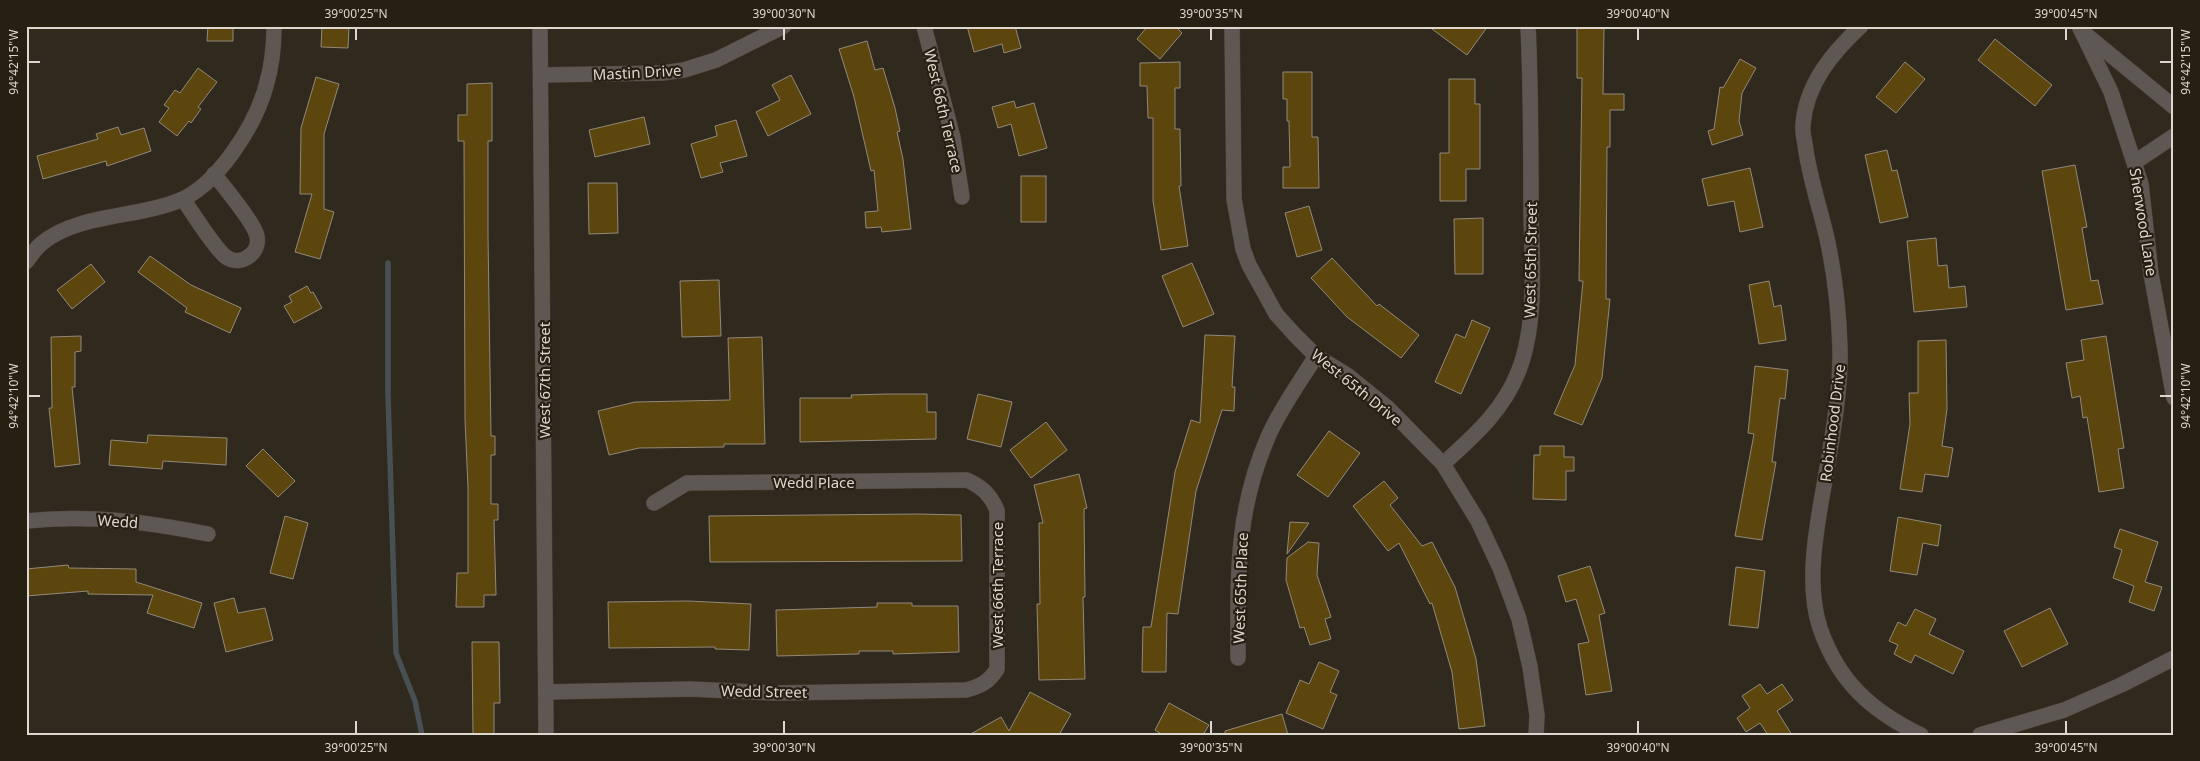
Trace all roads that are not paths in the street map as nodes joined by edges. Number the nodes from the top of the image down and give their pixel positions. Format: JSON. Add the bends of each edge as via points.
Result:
{"nodes":[{"id":1,"x":274,"y":26,"type":"edge"},
{"id":2,"x":540,"y":26,"type":"edge"},
{"id":3,"x":784,"y":26,"type":"edge"},
{"id":4,"x":924,"y":26,"type":"edge"},
{"id":5,"x":1232,"y":26,"type":"edge"},
{"id":6,"x":1528,"y":26,"type":"edge"},
{"id":7,"x":1861,"y":26,"type":"edge"},
{"id":8,"x":2078,"y":27,"type":"edge"},
{"id":9,"x":541,"y":75,"type":"junction"},
{"id":10,"x":2174,"y":107,"type":"edge"},
{"id":11,"x":2174,"y":136,"type":"edge"},
{"id":12,"x":2135,"y":162,"type":"junction"},
{"id":13,"x":214,"y":174,"type":"junction"},
{"id":14,"x":962,"y":197,"type":"dead end"},
{"id":15,"x":182,"y":199,"type":"junction"},
{"id":16,"x":26,"y":262,"type":"edge"},
{"id":17,"x":1316,"y":356,"type":"junction"},
{"id":18,"x":2174,"y":398,"type":"edge"},
{"id":19,"x":1443,"y":464,"type":"junction"},
{"id":20,"x":978,"y":486,"type":"joint"},
{"id":21,"x":654,"y":503,"type":"dead end"},
{"id":22,"x":26,"y":521,"type":"edge"},
{"id":23,"x":208,"y":534,"type":"dead end"},
{"id":24,"x":1238,"y":658,"type":"dead end"},
{"id":25,"x":2174,"y":658,"type":"edge"},
{"id":26,"x":982,"y":686,"type":"joint"},
{"id":27,"x":546,"y":692,"type":"junction"},
{"id":28,"x":546,"y":735,"type":"edge"},
{"id":29,"x":1536,"y":735,"type":"edge"},
{"id":30,"x":1922,"y":735,"type":"edge"},
{"id":31,"x":1980,"y":735,"type":"edge"}],
"edges":[{"from":1,"to":13,"type":"street","via":[[274,51],[256,113],[235,148]]},
{"from":2,"to":9,"type":"street","name":"West 67th Street"},
{"from":3,"to":9,"type":"street","name":"Mastin Drive","via":[[716,60],[684,70]]},
{"from":4,"to":14,"type":"street","name":"West 66th Terrace","via":[[953,138]]},
{"from":5,"to":17,"type":"street","name":"West 65th Drive","via":[[1234,199],[1243,249],[1276,314]]},
{"from":6,"to":19,"type":"street","name":"West 65th Street","via":[[1532,280],[1528,339],[1519,371],[1504,400],[1485,426]]},
{"from":7,"to":30,"type":"street","name":"Robinhood Drive","via":[[1820,72],[1808,98],[1802,126],[1807,162],[1828,244],[1840,348],[1838,388],[1814,554],[1814,590],[1820,626],[1833,660],[1850,684],[1894,722]]},
{"from":8,"to":10,"type":"street"},
{"from":8,"to":12,"type":"street","name":"Sherwood Lane","via":[[2111,92]]},
{"from":9,"to":27,"type":"street","name":"West 67th Street"},
{"from":11,"to":12,"type":"street"},
{"from":12,"to":18,"type":"street","name":"Sherwood Lane"},
{"from":13,"to":15,"type":"street","via":[[198,190]]},
{"from":13,"to":15,"type":"street","via":[[256,232],[257,245],[250,256],[238,260],[225,256]]},
{"from":15,"to":16,"type":"street","via":[[141,212],[88,222],[58,233],[40,245]]},
{"from":17,"to":19,"type":"street","name":"West 65th Drive","via":[[1347,375],[1388,408]]},
{"from":17,"to":24,"type":"street","name":"West 65th Place","via":[[1268,436],[1252,480],[1242,520],[1238,566]]},
{"from":19,"to":29,"type":"street","name":"West 65th Drive","via":[[1478,521],[1500,568],[1518,619],[1530,667],[1537,715]]},
{"from":20,"to":21,"type":"street","name":"Wedd Place","via":[[966,480],[687,483]]},
{"from":20,"to":26,"type":"street","name":"West 66th Terrace","via":[[991,496],[997,510],[997,669]]},
{"from":22,"to":23,"type":"street","name":"Wedd","via":[[124,520]]},
{"from":25,"to":31,"type":"street","via":[[2064,710]]},
{"from":26,"to":27,"type":"street","name":"Wedd Street","via":[[966,690],[776,693],[690,689]]},
{"from":27,"to":28,"type":"street","name":"West 67th Street"}]}
